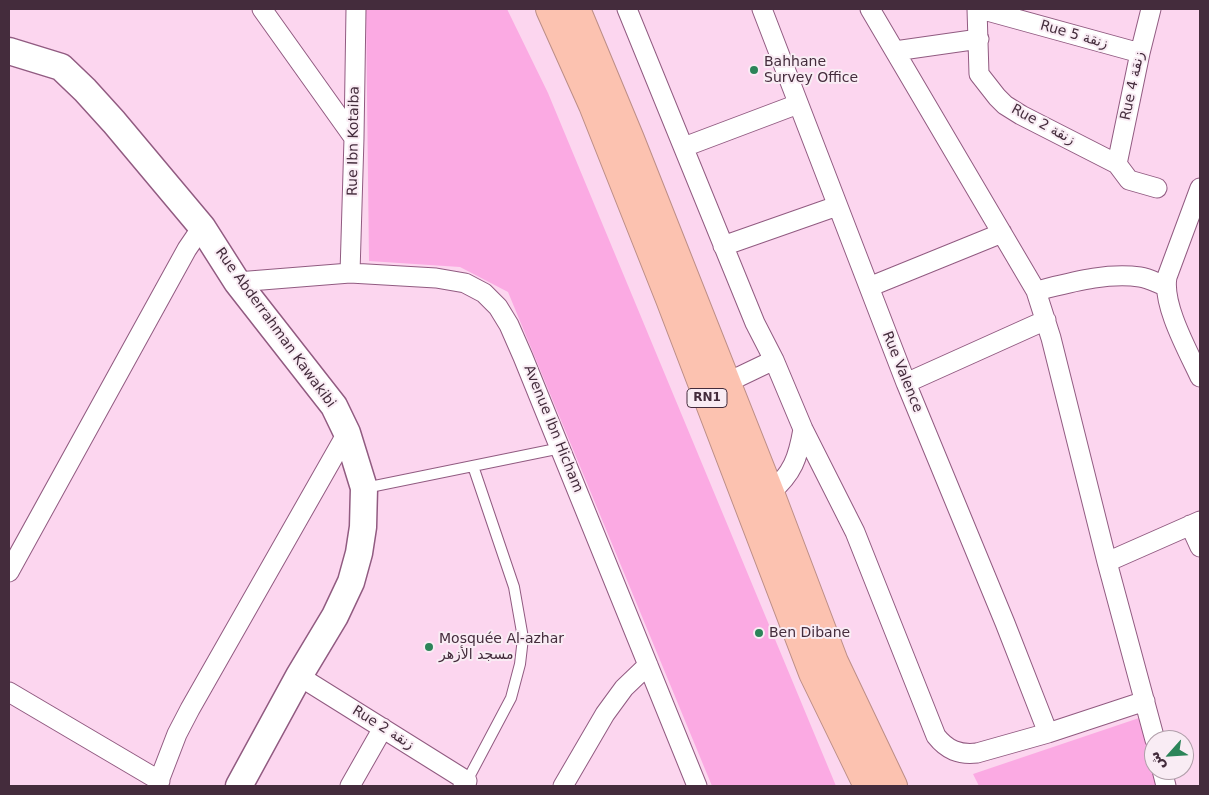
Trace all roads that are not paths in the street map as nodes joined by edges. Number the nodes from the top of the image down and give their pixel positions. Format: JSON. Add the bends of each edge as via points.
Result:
{"nodes":[{"id":1,"x":262,"y":9,"type":"edge"},
{"id":2,"x":356,"y":9,"type":"edge"},
{"id":3,"x":550,"y":9,"type":"edge"},
{"id":4,"x":576,"y":9,"type":"edge"},
{"id":5,"x":627,"y":9,"type":"edge"},
{"id":6,"x":762,"y":9,"type":"edge"},
{"id":7,"x":870,"y":9,"type":"edge"},
{"id":8,"x":979,"y":9,"type":"edge"},
{"id":9,"x":1151,"y":9,"type":"edge"},
{"id":10,"x":979,"y":39,"type":"junction"},
{"id":11,"x":9,"y":51,"type":"edge"},
{"id":12,"x":895,"y":51,"type":"junction"},
{"id":13,"x":1140,"y":53,"type":"junction"},
{"id":14,"x":798,"y":104,"type":"junction"},
{"id":15,"x":354,"y":138,"type":"junction"},
{"id":16,"x":684,"y":147,"type":"junction"},
{"id":17,"x":1117,"y":164,"type":"junction"},
{"id":18,"x":1157,"y":188,"type":"dead end"},
{"id":19,"x":1200,"y":188,"type":"edge"},
{"id":20,"x":837,"y":206,"type":"junction"},
{"id":21,"x":202,"y":228,"type":"junction"},
{"id":22,"x":1002,"y":233,"type":"junction"},
{"id":23,"x":723,"y":246,"type":"junction"},
{"id":24,"x":350,"y":274,"type":"junction"},
{"id":25,"x":237,"y":282,"type":"junction"},
{"id":26,"x":1166,"y":286,"type":"junction"},
{"id":27,"x":869,"y":287,"type":"junction"},
{"id":28,"x":1036,"y":291,"type":"junction"},
{"id":29,"x":1046,"y":320,"type":"junction"},
{"id":30,"x":774,"y":360,"type":"junction"},
{"id":31,"x":1200,"y":377,"type":"edge"},
{"id":32,"x":726,"y":383,"type":"junction"},
{"id":33,"x":906,"y":383,"type":"junction"},
{"id":34,"x":804,"y":429,"type":"junction"},
{"id":35,"x":347,"y":433,"type":"junction"},
{"id":36,"x":561,"y":448,"type":"junction"},
{"id":37,"x":473,"y":466,"type":"junction"},
{"id":38,"x":364,"y":488,"type":"junction"},
{"id":39,"x":770,"y":492,"type":"junction"},
{"id":40,"x":1195,"y":523,"type":"edge"},
{"id":41,"x":1200,"y":547,"type":"edge"},
{"id":42,"x":1107,"y":562,"type":"junction"},
{"id":43,"x":9,"y":572,"type":"edge"},
{"id":44,"x":648,"y":665,"type":"junction"},
{"id":45,"x":299,"y":676,"type":"junction"},
{"id":46,"x":9,"y":692,"type":"edge"},
{"id":47,"x":1145,"y":701,"type":"junction"},
{"id":48,"x":382,"y":728,"type":"junction"},
{"id":49,"x":1152,"y":730,"type":"edge"},
{"id":50,"x":1048,"y":733,"type":"junction"},
{"id":51,"x":465,"y":783,"type":"edge"},
{"id":52,"x":162,"y":784,"type":"edge"},
{"id":53,"x":239,"y":786,"type":"edge"},
{"id":54,"x":350,"y":786,"type":"edge"},
{"id":55,"x":563,"y":786,"type":"edge"},
{"id":56,"x":697,"y":786,"type":"edge"},
{"id":57,"x":868,"y":786,"type":"edge"},
{"id":58,"x":893,"y":786,"type":"edge"}],
"edges":[{"from":1,"to":15,"type":"street"},
{"from":2,"to":15,"type":"street","name":"Rue Ibn Kotaiba"},
{"from":3,"to":57,"type":"highway","number":"RN1","via":[[629,197],[813,673]]},
{"from":4,"to":32,"type":"highway","number":"RN1"},
{"from":5,"to":16,"type":"street"},
{"from":6,"to":14,"type":"street","name":"Rue Valence"},
{"from":7,"to":12,"type":"street"},
{"from":8,"to":10,"type":"street"},
{"from":8,"to":13,"type":"street","name":"Rue 5 زنقة"},
{"from":9,"to":13,"type":"street","name":"Rue 4 زنقة"},
{"from":10,"to":12,"type":"street"},
{"from":10,"to":17,"type":"street","name":"Rue 2 زنقة","via":[[979,74],[1005,105]]},
{"from":11,"to":21,"type":"street","name":"Rue Abderrahman Kawakibi","via":[[61,67],[86,90]]},
{"from":12,"to":22,"type":"street"},
{"from":13,"to":17,"type":"street","name":"Rue 4 زنقة"},
{"from":14,"to":16,"type":"street"},
{"from":14,"to":20,"type":"street","name":"Rue Valence"},
{"from":15,"to":24,"type":"street","name":"Rue Ibn Kotaiba"},
{"from":16,"to":23,"type":"street"},
{"from":17,"to":18,"type":"street","name":"Rue 2 زنقة","via":[[1129,180]]},
{"from":19,"to":26,"type":"street"},
{"from":20,"to":23,"type":"street"},
{"from":20,"to":27,"type":"street","name":"Rue Valence"},
{"from":21,"to":25,"type":"street","name":"Rue Abderrahman Kawakibi"},
{"from":21,"to":43,"type":"street","via":[[187,249]]},
{"from":22,"to":27,"type":"street"},
{"from":22,"to":28,"type":"street"},
{"from":23,"to":30,"type":"street"},
{"from":24,"to":25,"type":"street","name":"Avenue Ibn Hicham"},
{"from":24,"to":36,"type":"street","name":"Avenue Ibn Hicham","via":[[436,278],[465,283],[484,294],[498,307],[509,325]]},
{"from":25,"to":35,"type":"street","name":"Rue Abderrahman Kawakibi","via":[[334,406]]},
{"from":26,"to":28,"type":"street","via":[[1141,277],[1123,276],[1093,278]]},
{"from":26,"to":31,"type":"street","via":[[1174,318]]},
{"from":27,"to":33,"type":"street","name":"Rue Valence"},
{"from":28,"to":29,"type":"street"},
{"from":29,"to":33,"type":"street"},
{"from":29,"to":42,"type":"street"},
{"from":30,"to":32,"type":"street"},
{"from":30,"to":34,"type":"street"},
{"from":32,"to":39,"type":"highway","number":"RN1"},
{"from":33,"to":50,"type":"street","name":"Rue Valence"},
{"from":34,"to":39,"type":"street","via":[[792,470]]},
{"from":34,"to":50,"type":"street","via":[[855,532],[936,736],[943,745],[966,754],[977,753]]},
{"from":35,"to":38,"type":"street","name":"Rue Abderrahman Kawakibi"},
{"from":35,"to":52,"type":"street","via":[[190,709],[177,734]]},
{"from":36,"to":37,"type":"lane"},
{"from":36,"to":44,"type":"street","name":"Avenue Ibn Hicham"},
{"from":37,"to":38,"type":"lane"},
{"from":37,"to":51,"type":"lane","via":[[514,587],[523,638],[511,698]]},
{"from":38,"to":45,"type":"street","name":"Rue Abderrahman Kawakibi","via":[[363,526],[351,582]]},
{"from":39,"to":58,"type":"highway","number":"RN1","via":[[834,662]]},
{"from":40,"to":41,"type":"street"},
{"from":40,"to":42,"type":"street"},
{"from":42,"to":47,"type":"street"},
{"from":44,"to":55,"type":"street","via":[[624,688],[605,714]]},
{"from":44,"to":56,"type":"street","name":"Avenue Ibn Hicham"},
{"from":45,"to":48,"type":"street","name":"Rue 2 زنقة"},
{"from":45,"to":53,"type":"street","name":"Rue Abderrahman Kawakibi"},
{"from":46,"to":52,"type":"street"},
{"from":47,"to":49,"type":"street"},
{"from":47,"to":50,"type":"street"},
{"from":48,"to":51,"type":"street","name":"Rue 2 زنقة"},
{"from":48,"to":54,"type":"street"}]}
